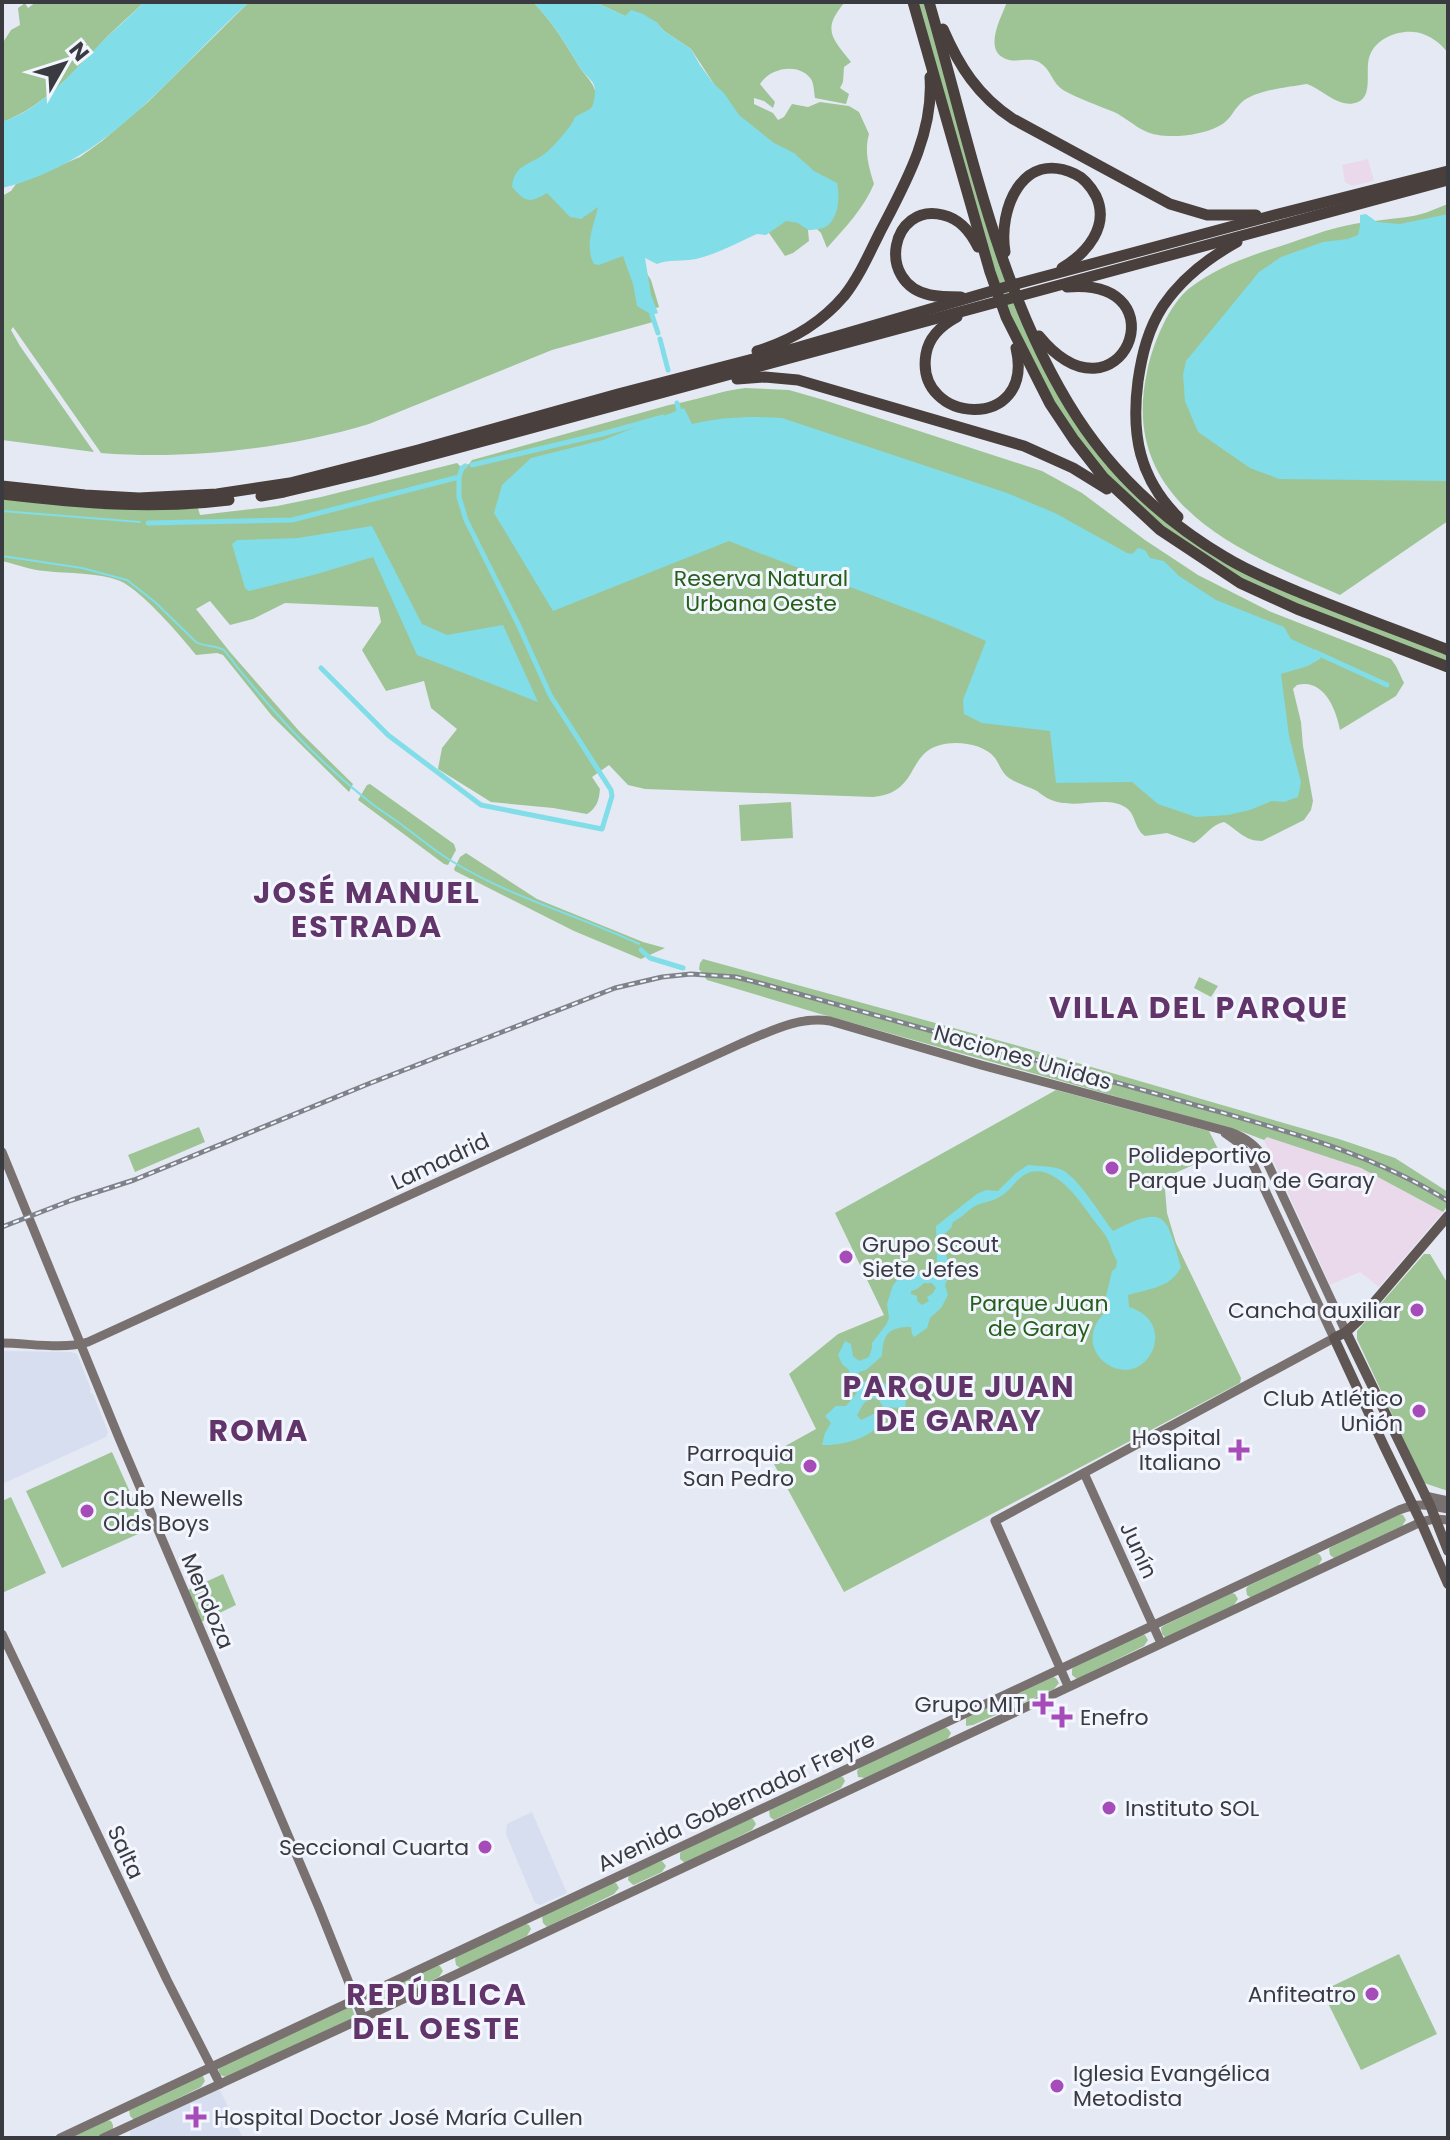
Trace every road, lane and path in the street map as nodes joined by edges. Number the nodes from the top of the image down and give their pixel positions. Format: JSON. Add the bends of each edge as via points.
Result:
{"nodes":[{"id":1,"x":913,"y":2,"type":"edge"},
{"id":2,"x":930,"y":2,"type":"edge"},
{"id":3,"x":917,"y":18,"type":"junction"},
{"id":4,"x":1448,"y":171,"type":"edge"},
{"id":5,"x":1448,"y":180,"type":"edge"},
{"id":6,"x":1339,"y":199,"type":"junction"},
{"id":7,"x":1331,"y":211,"type":"junction"},
{"id":8,"x":1009,"y":272,"type":"junction"},
{"id":9,"x":992,"y":277,"type":"junction"},
{"id":10,"x":1022,"y":288,"type":"junction"},
{"id":11,"x":998,"y":305,"type":"junction"},
{"id":12,"x":1028,"y":321,"type":"junction"},
{"id":13,"x":618,"y":399,"type":"junction"},
{"id":14,"x":2,"y":486,"type":"edge"},
{"id":15,"x":2,"y":494,"type":"edge"},
{"id":16,"x":1220,"y":571,"type":"junction"},
{"id":17,"x":1267,"y":579,"type":"junction"},
{"id":18,"x":1448,"y":650,"type":"edge"},
{"id":19,"x":1448,"y":667,"type":"edge"},
{"id":20,"x":818,"y":1019,"type":"joint"},
{"id":21,"x":1219,"y":1130,"type":"junction"},
{"id":22,"x":2,"y":1152,"type":"edge"},
{"id":23,"x":1273,"y":1175,"type":"junction"},
{"id":24,"x":1261,"y":1180,"type":"junction"},
{"id":25,"x":1448,"y":1218,"type":"edge"},
{"id":26,"x":1346,"y":1332,"type":"junction"},
{"id":27,"x":1334,"y":1338,"type":"junction"},
{"id":28,"x":2,"y":1343,"type":"edge"},
{"id":29,"x":80,"y":1344,"type":"junction"},
{"id":30,"x":1396,"y":1437,"type":"junction"},
{"id":31,"x":1381,"y":1441,"type":"junction"},
{"id":32,"x":1084,"y":1473,"type":"junction"},
{"id":33,"x":1428,"y":1501,"type":"junction"},
{"id":34,"x":1448,"y":1501,"type":"edge"},
{"id":35,"x":1412,"y":1504,"type":"junction"},
{"id":36,"x":1448,"y":1509,"type":"edge"},
{"id":37,"x":1434,"y":1519,"type":"junction"},
{"id":38,"x":1448,"y":1520,"type":"edge"},
{"id":39,"x":1421,"y":1522,"type":"junction"},
{"id":40,"x":1448,"y":1551,"type":"edge"},
{"id":41,"x":1448,"y":1584,"type":"edge"},
{"id":42,"x":1154,"y":1626,"type":"junction"},
{"id":43,"x":2,"y":1634,"type":"edge"},
{"id":44,"x":1161,"y":1643,"type":"junction"},
{"id":45,"x":1060,"y":1669,"type":"junction"},
{"id":46,"x":1068,"y":1686,"type":"junction"},
{"id":47,"x":355,"y":1999,"type":"junction"},
{"id":48,"x":363,"y":2018,"type":"junction"},
{"id":49,"x":211,"y":2067,"type":"junction"},
{"id":50,"x":220,"y":2084,"type":"junction"},
{"id":51,"x":60,"y":2138,"type":"edge"},
{"id":52,"x":103,"y":2138,"type":"edge"}],
"edges":[{"from":1,"to":3,"type":"highway"},
{"from":2,"to":6,"type":"highway","via":[[960,65],[999,110],[1170,204],[1224,216]]},
{"from":2,"to":8,"type":"highway"},
{"from":3,"to":9,"type":"highway"},
{"from":3,"to":13,"type":"highway","via":[[930,80],[926,124],[905,183],[842,298],[804,330],[776,344]]},
{"from":4,"to":6,"type":"highway"},
{"from":5,"to":7,"type":"highway"},
{"from":6,"to":10,"type":"highway"},
{"from":7,"to":10,"type":"highway"},
{"from":7,"to":17,"type":"highway","via":[[1236,242],[1201,264],[1161,308],[1141,363],[1135,414],[1138,445],[1157,491],[1177,517]]},
{"from":8,"to":10,"type":"highway","via":[[1004,225],[1016,189],[1029,176],[1048,169],[1082,178],[1100,208],[1094,238],[1068,265]]},
{"from":8,"to":12,"type":"highway"},
{"from":9,"to":11,"type":"highway"},
{"from":9,"to":11,"type":"highway","via":[[971,234],[957,220],[936,213],[920,216],[898,238],[896,266],[917,290]]},
{"from":10,"to":11,"type":"highway"},
{"from":10,"to":12,"type":"highway","via":[[1099,289],[1124,305],[1132,332],[1124,353],[1109,365],[1091,368],[1060,355]]},
{"from":11,"to":11,"type":"highway","via":[[1017,349],[1019,373],[1011,391],[981,410],[951,405],[937,394],[927,375],[928,347],[947,322]]},
{"from":11,"to":13,"type":"highway","via":[[796,348]]},
{"from":11,"to":16,"type":"highway","via":[[1050,404],[1103,477],[1160,530]]},
{"from":12,"to":17,"type":"highway","via":[[1077,417],[1129,482],[1184,530]]},
{"from":13,"to":14,"type":"highway","via":[[254,489],[122,498]]},
{"from":13,"to":15,"type":"highway","via":[[284,492],[141,506]]},
{"from":13,"to":16,"type":"highway","via":[[739,379],[798,380],[1045,453],[1090,477],[1172,544]]},
{"from":16,"to":19,"type":"highway","via":[[1297,609]]},
{"from":17,"to":18,"type":"highway"},
{"from":20,"to":21,"type":"street","name":"Naciones Unidas"},
{"from":20,"to":29,"type":"street","name":"Lamadrid","via":[[788,1024],[742,1043]]},
{"from":21,"to":23,"type":"street","name":"Naciones Unidas","via":[[1250,1141]]},
{"from":21,"to":24,"type":"street","via":[[1243,1147]]},
{"from":22,"to":29,"type":"street","name":"Mendoza"},
{"from":23,"to":24,"type":"street","via":[[1265,1173]]},
{"from":23,"to":26,"type":"street","name":"Naciones Unidas"},
{"from":24,"to":27,"type":"street"},
{"from":25,"to":26,"type":"main road"},
{"from":26,"to":27,"type":"main road"},
{"from":26,"to":30,"type":"main road"},
{"from":27,"to":31,"type":"main road"},
{"from":27,"to":32,"type":"street"},
{"from":28,"to":29,"type":"street"},
{"from":29,"to":47,"type":"street","name":"Mendoza"},
{"from":30,"to":31,"type":"main road"},
{"from":30,"to":33,"type":"main road"},
{"from":31,"to":35,"type":"main road"},
{"from":32,"to":42,"type":"street","name":"Junín"},
{"from":32,"to":45,"type":"street","via":[[995,1521]]},
{"from":33,"to":34,"type":"street"},
{"from":33,"to":35,"type":"street","name":"Avenida Gobernador Freyre"},
{"from":33,"to":36,"type":"street"},
{"from":33,"to":37,"type":"main road"},
{"from":35,"to":39,"type":"main road"},
{"from":35,"to":42,"type":"street","name":"Avenida Gobernador Freyre"},
{"from":37,"to":38,"type":"street","name":"Avenida Gobernador Freyre"},
{"from":37,"to":39,"type":"street","name":"Avenida Gobernador Freyre"},
{"from":37,"to":40,"type":"main road"},
{"from":39,"to":41,"type":"main road"},
{"from":39,"to":44,"type":"street","name":"Avenida Gobernador Freyre"},
{"from":42,"to":44,"type":"street","name":"Junín"},
{"from":42,"to":45,"type":"street","name":"Avenida Gobernador Freyre"},
{"from":43,"to":49,"type":"street","name":"Salta"},
{"from":44,"to":46,"type":"street","name":"Avenida Gobernador Freyre"},
{"from":45,"to":46,"type":"street"},
{"from":45,"to":47,"type":"street","name":"Avenida Gobernador Freyre"},
{"from":46,"to":48,"type":"street","name":"Avenida Gobernador Freyre"},
{"from":47,"to":48,"type":"street","name":"Mendoza"},
{"from":47,"to":49,"type":"street","name":"Avenida Gobernador Freyre"},
{"from":48,"to":50,"type":"street","name":"Avenida Gobernador Freyre"},
{"from":49,"to":50,"type":"street","name":"Salta"},
{"from":49,"to":51,"type":"street","name":"Avenida Gobernador Freyre"},
{"from":50,"to":52,"type":"street","name":"Avenida Gobernador Freyre"}]}
